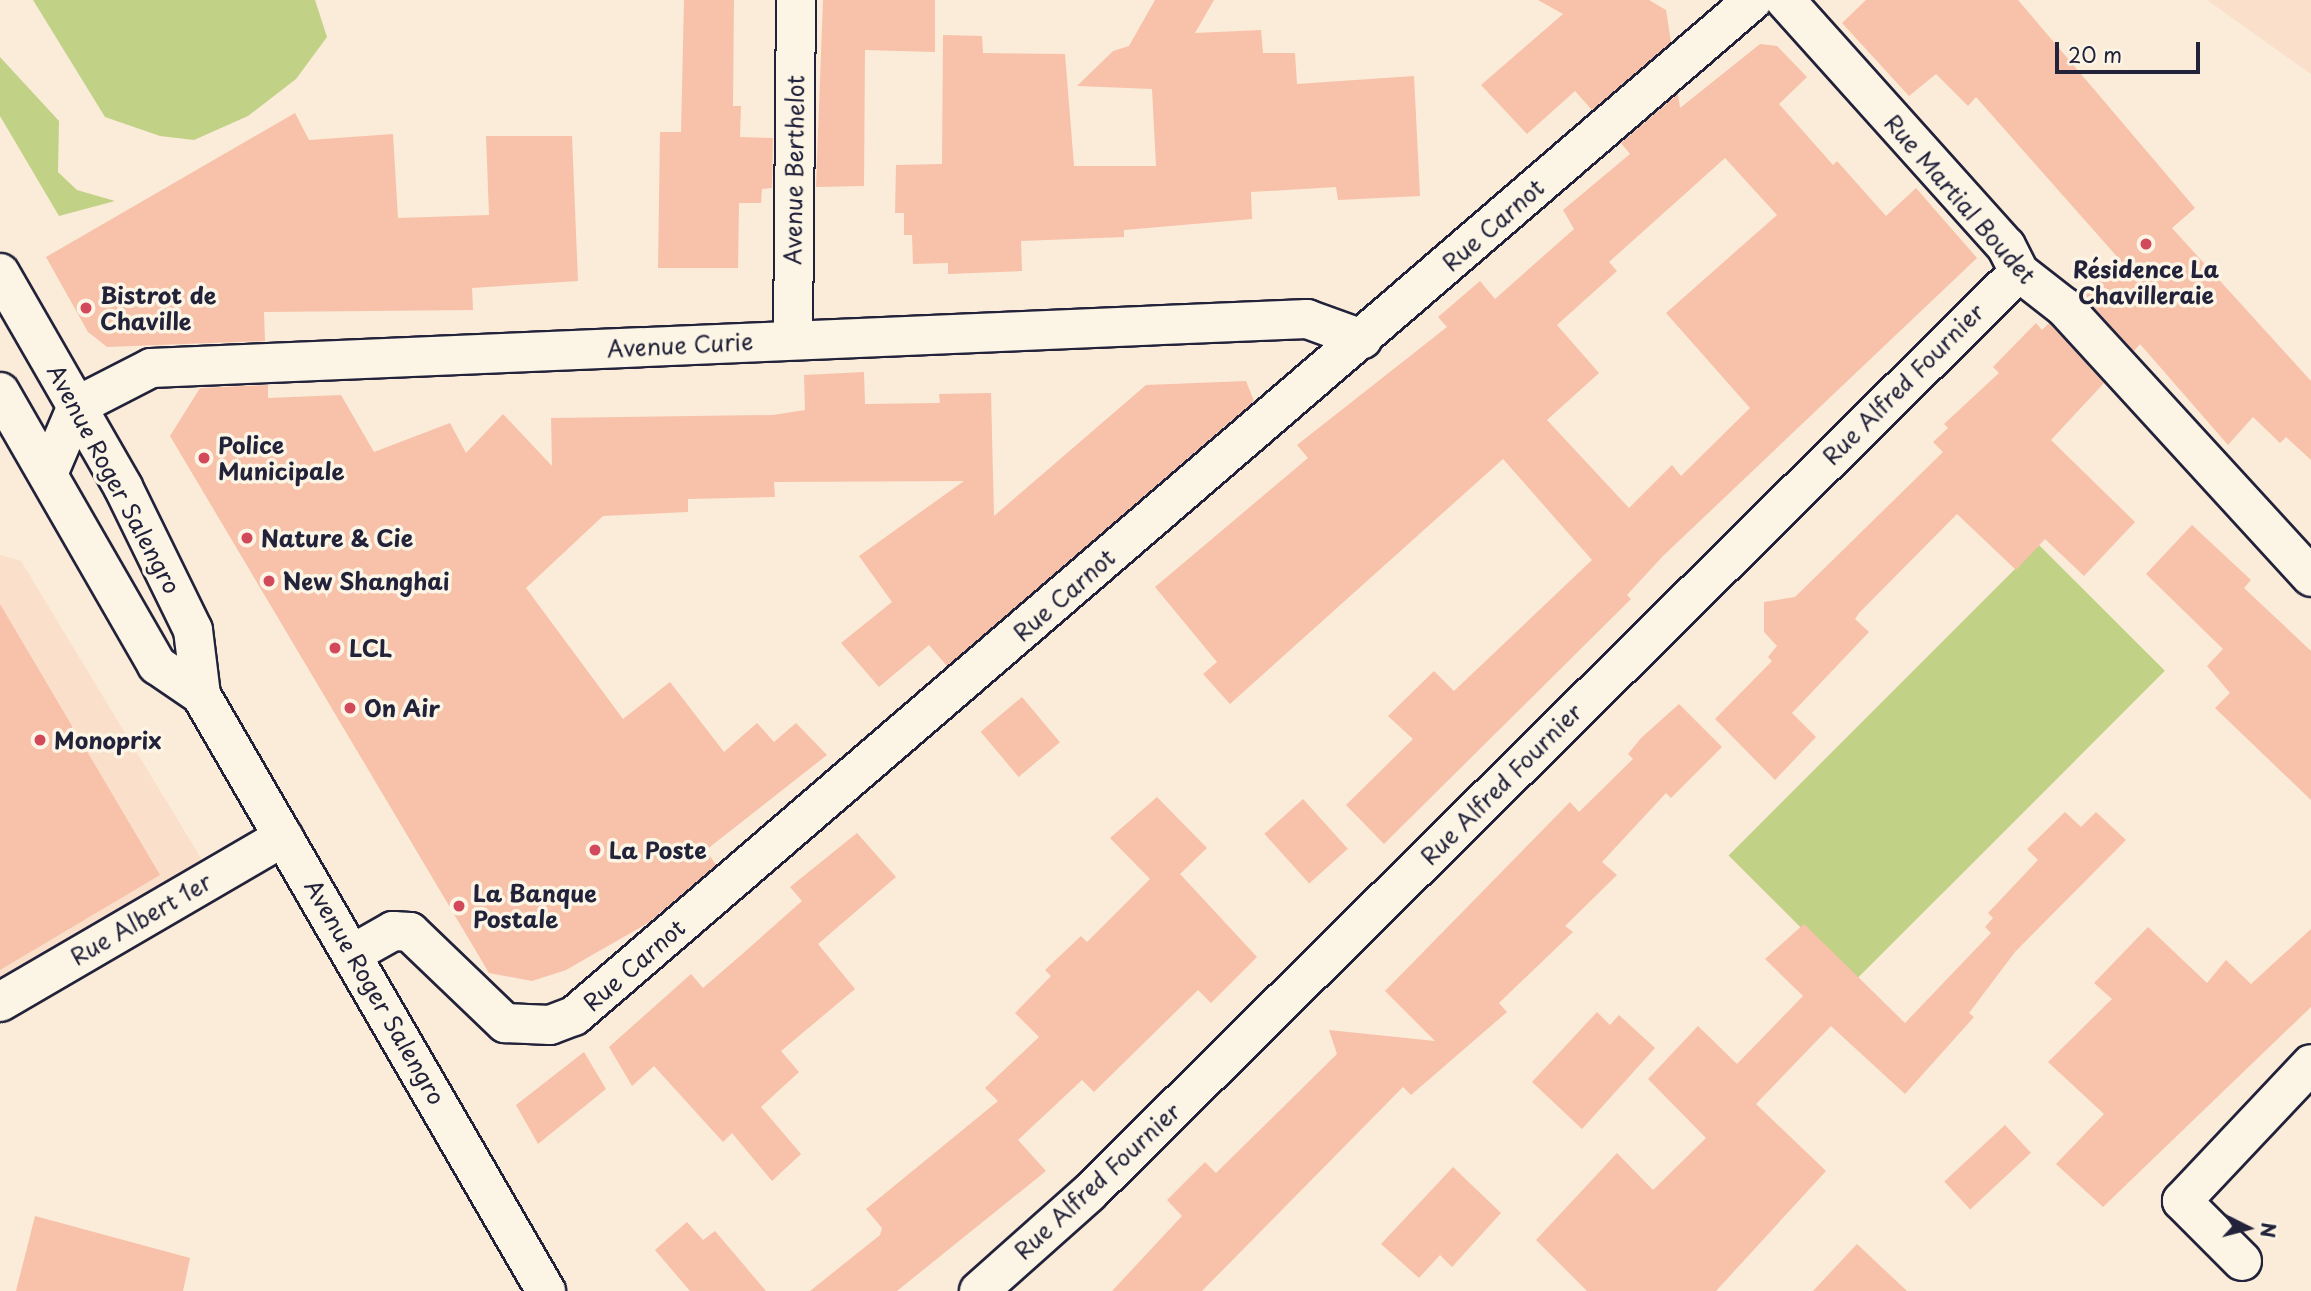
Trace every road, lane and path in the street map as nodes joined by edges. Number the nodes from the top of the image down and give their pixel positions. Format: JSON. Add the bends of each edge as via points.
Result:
{"nodes":[{"id":1,"x":796,"y":0,"type":"edge"},
{"id":2,"x":1753,"y":0,"type":"edge"},
{"id":3,"x":1785,"y":0,"type":"edge"},
{"id":4,"x":2019,"y":272,"type":"junction"},
{"id":5,"x":0,"y":273,"type":"edge"},
{"id":6,"x":1362,"y":339,"type":"junction"},
{"id":7,"x":793,"y":340,"type":"junction"},
{"id":8,"x":0,"y":392,"type":"edge"},
{"id":9,"x":76,"y":406,"type":"junction"},
{"id":10,"x":48,"y":474,"type":"junction"},
{"id":11,"x":2311,"y":577,"type":"edge"},
{"id":12,"x":201,"y":695,"type":"junction"},
{"id":13,"x":283,"y":837,"type":"junction"},
{"id":14,"x":354,"y":953,"type":"junction"},
{"id":15,"x":0,"y":1002,"type":"edge"},
{"id":16,"x":2311,"y":1064,"type":"edge"},
{"id":17,"x":2242,"y":1261,"type":"dead end"},
{"id":18,"x":546,"y":1291,"type":"edge"},
{"id":19,"x":979,"y":1291,"type":"edge"}],
"edges":[{"from":1,"to":7,"type":"street","name":"Avenue Berthelot"},
{"from":2,"to":6,"type":"street","name":"Rue Carnot"},
{"from":3,"to":4,"type":"street","name":"Rue Martial Boudet","via":[[2006,246]]},
{"from":4,"to":11,"type":"street","name":"Rue Martial Boudet","via":[[2064,307]]},
{"from":4,"to":19,"type":"street","name":"Rue Alfred Fournier","via":[[1089,1193]]},
{"from":5,"to":9,"type":"street","name":"Avenue Roger Salengro"},
{"from":6,"to":7,"type":"street","name":"Avenue Curie","via":[[1307,318]]},
{"from":6,"to":14,"type":"street","name":"Rue Carnot","via":[[574,1016],[550,1025],[505,1023],[410,932],[393,931]]},
{"from":7,"to":9,"type":"street","name":"Avenue Curie","via":[[151,368]]},
{"from":8,"to":10,"type":"street","name":"Avenue Roger Salengro"},
{"from":9,"to":10,"type":"street"},
{"from":9,"to":12,"type":"street","name":"Avenue Roger Salengro","via":[[193,629]]},
{"from":10,"to":12,"type":"street","name":"Avenue Roger Salengro","via":[[157,666]]},
{"from":12,"to":13,"type":"street","name":"Avenue Roger Salengro"},
{"from":13,"to":14,"type":"street","name":"Avenue Roger Salengro"},
{"from":13,"to":15,"type":"street","name":"Rue Albert 1er"},
{"from":14,"to":18,"type":"street","name":"Avenue Roger Salengro"},
{"from":16,"to":17,"type":"street","via":[[2182,1201]]}]}
